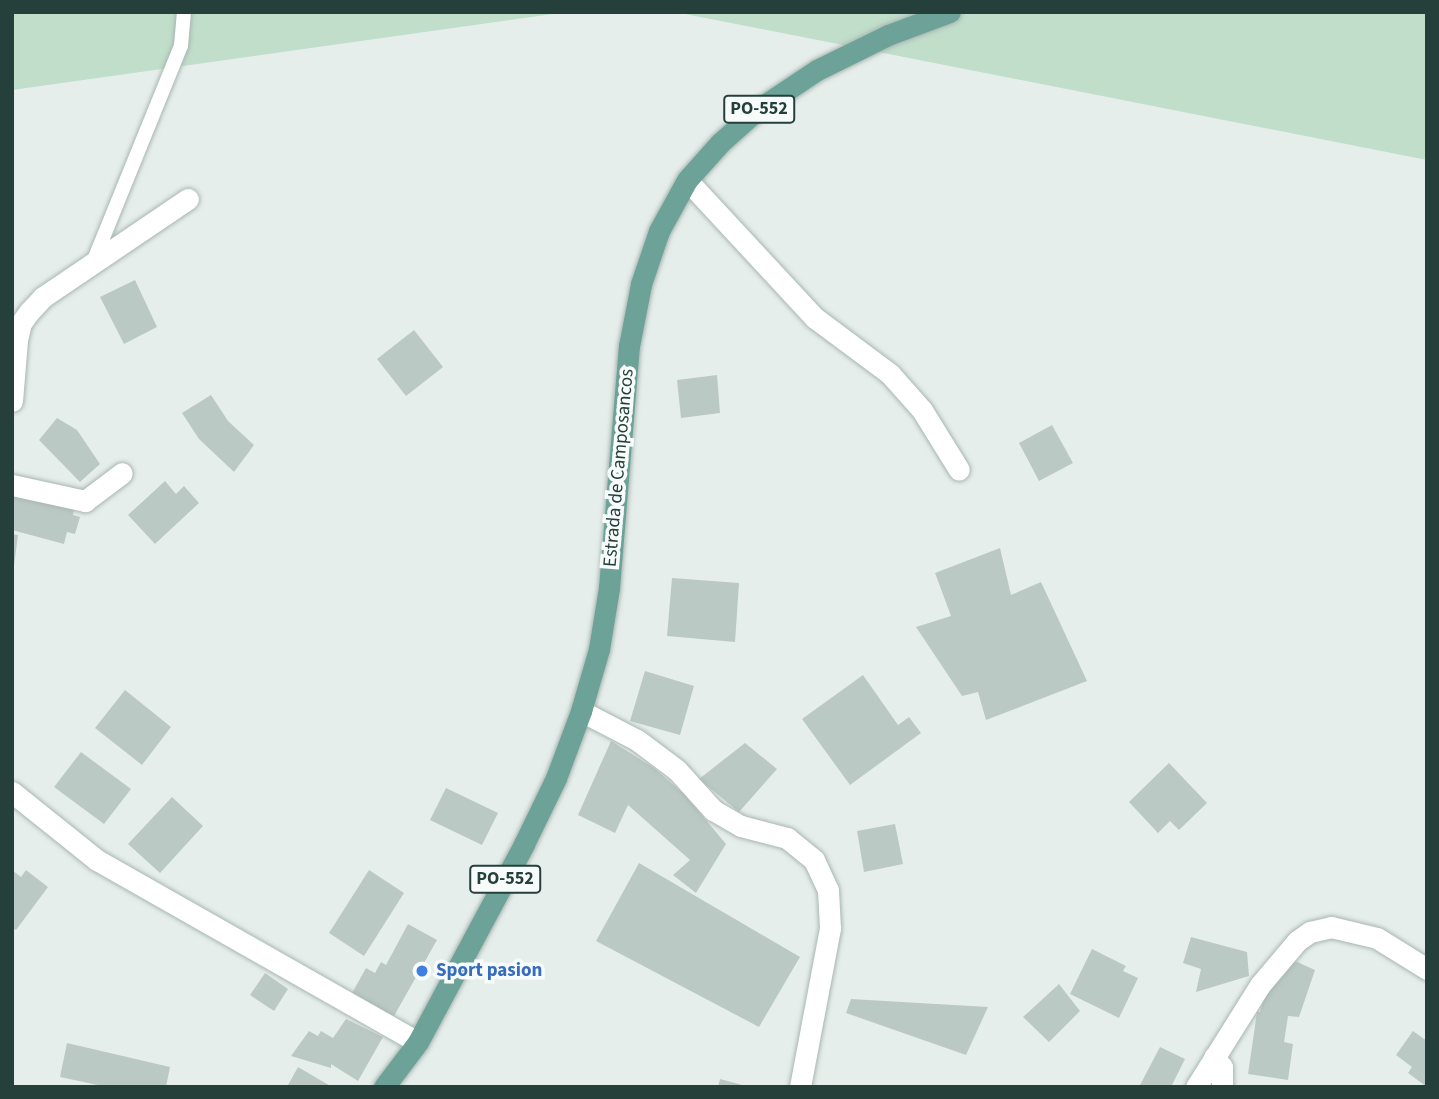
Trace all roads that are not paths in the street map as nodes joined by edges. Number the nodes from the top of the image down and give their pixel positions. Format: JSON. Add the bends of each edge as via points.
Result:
{"nodes":[{"id":1,"x":184,"y":12,"type":"edge"},
{"id":2,"x":950,"y":12,"type":"edge"},
{"id":3,"x":687,"y":180,"type":"junction"},
{"id":4,"x":188,"y":199,"type":"dead end"},
{"id":5,"x":94,"y":262,"type":"junction"},
{"id":6,"x":12,"y":401,"type":"edge"},
{"id":7,"x":960,"y":470,"type":"dead end"},
{"id":8,"x":122,"y":473,"type":"dead end"},
{"id":9,"x":12,"y":485,"type":"edge"},
{"id":10,"x":581,"y":711,"type":"junction"},
{"id":11,"x":12,"y":792,"type":"edge"},
{"id":12,"x":1427,"y":969,"type":"edge"},
{"id":13,"x":418,"y":1042,"type":"junction"},
{"id":14,"x":1213,"y":1057,"type":"junction"},
{"id":15,"x":384,"y":1087,"type":"edge"},
{"id":16,"x":404,"y":1087,"type":"edge"},
{"id":17,"x":800,"y":1087,"type":"edge"},
{"id":18,"x":1196,"y":1087,"type":"edge"},
{"id":19,"x":1222,"y":1087,"type":"edge"}],
"edges":[{"from":1,"to":5,"type":"lane","via":[[181,46]]},
{"from":2,"to":3,"type":"main road","name":"Estrada de Camposancos","number":"PO-552","via":[[888,34],[787,88],[719,144]]},
{"from":3,"to":7,"type":"street","via":[[815,318],[890,373],[922,410]]},
{"from":3,"to":10,"type":"main road","name":"Estrada de Camposancos","number":"PO-552","via":[[659,231],[641,284],[621,416],[609,588],[599,649]]},
{"from":4,"to":5,"type":"street"},
{"from":5,"to":6,"type":"street","via":[[43,297],[21,323]]},
{"from":8,"to":9,"type":"street","via":[[85,501]]},
{"from":10,"to":13,"type":"main road","name":"Estrada de Camposancos","number":"PO-552","via":[[524,844]]},
{"from":10,"to":17,"type":"street","via":[[637,740],[677,770],[713,810],[741,826],[787,838],[814,860],[828,890],[830,928]]},
{"from":11,"to":13,"type":"street","via":[[97,860]]},
{"from":12,"to":14,"type":"street","via":[[1377,938],[1331,927],[1310,932],[1261,985]]},
{"from":13,"to":15,"type":"main road","name":"Estrada de Camposancos","number":"PO-552"},
{"from":13,"to":16,"type":"main road","name":"Estrada de Camposancos","number":"PO-552"},
{"from":14,"to":18,"type":"street"},
{"from":14,"to":19,"type":"street","via":[[1222,1067]]}]}
